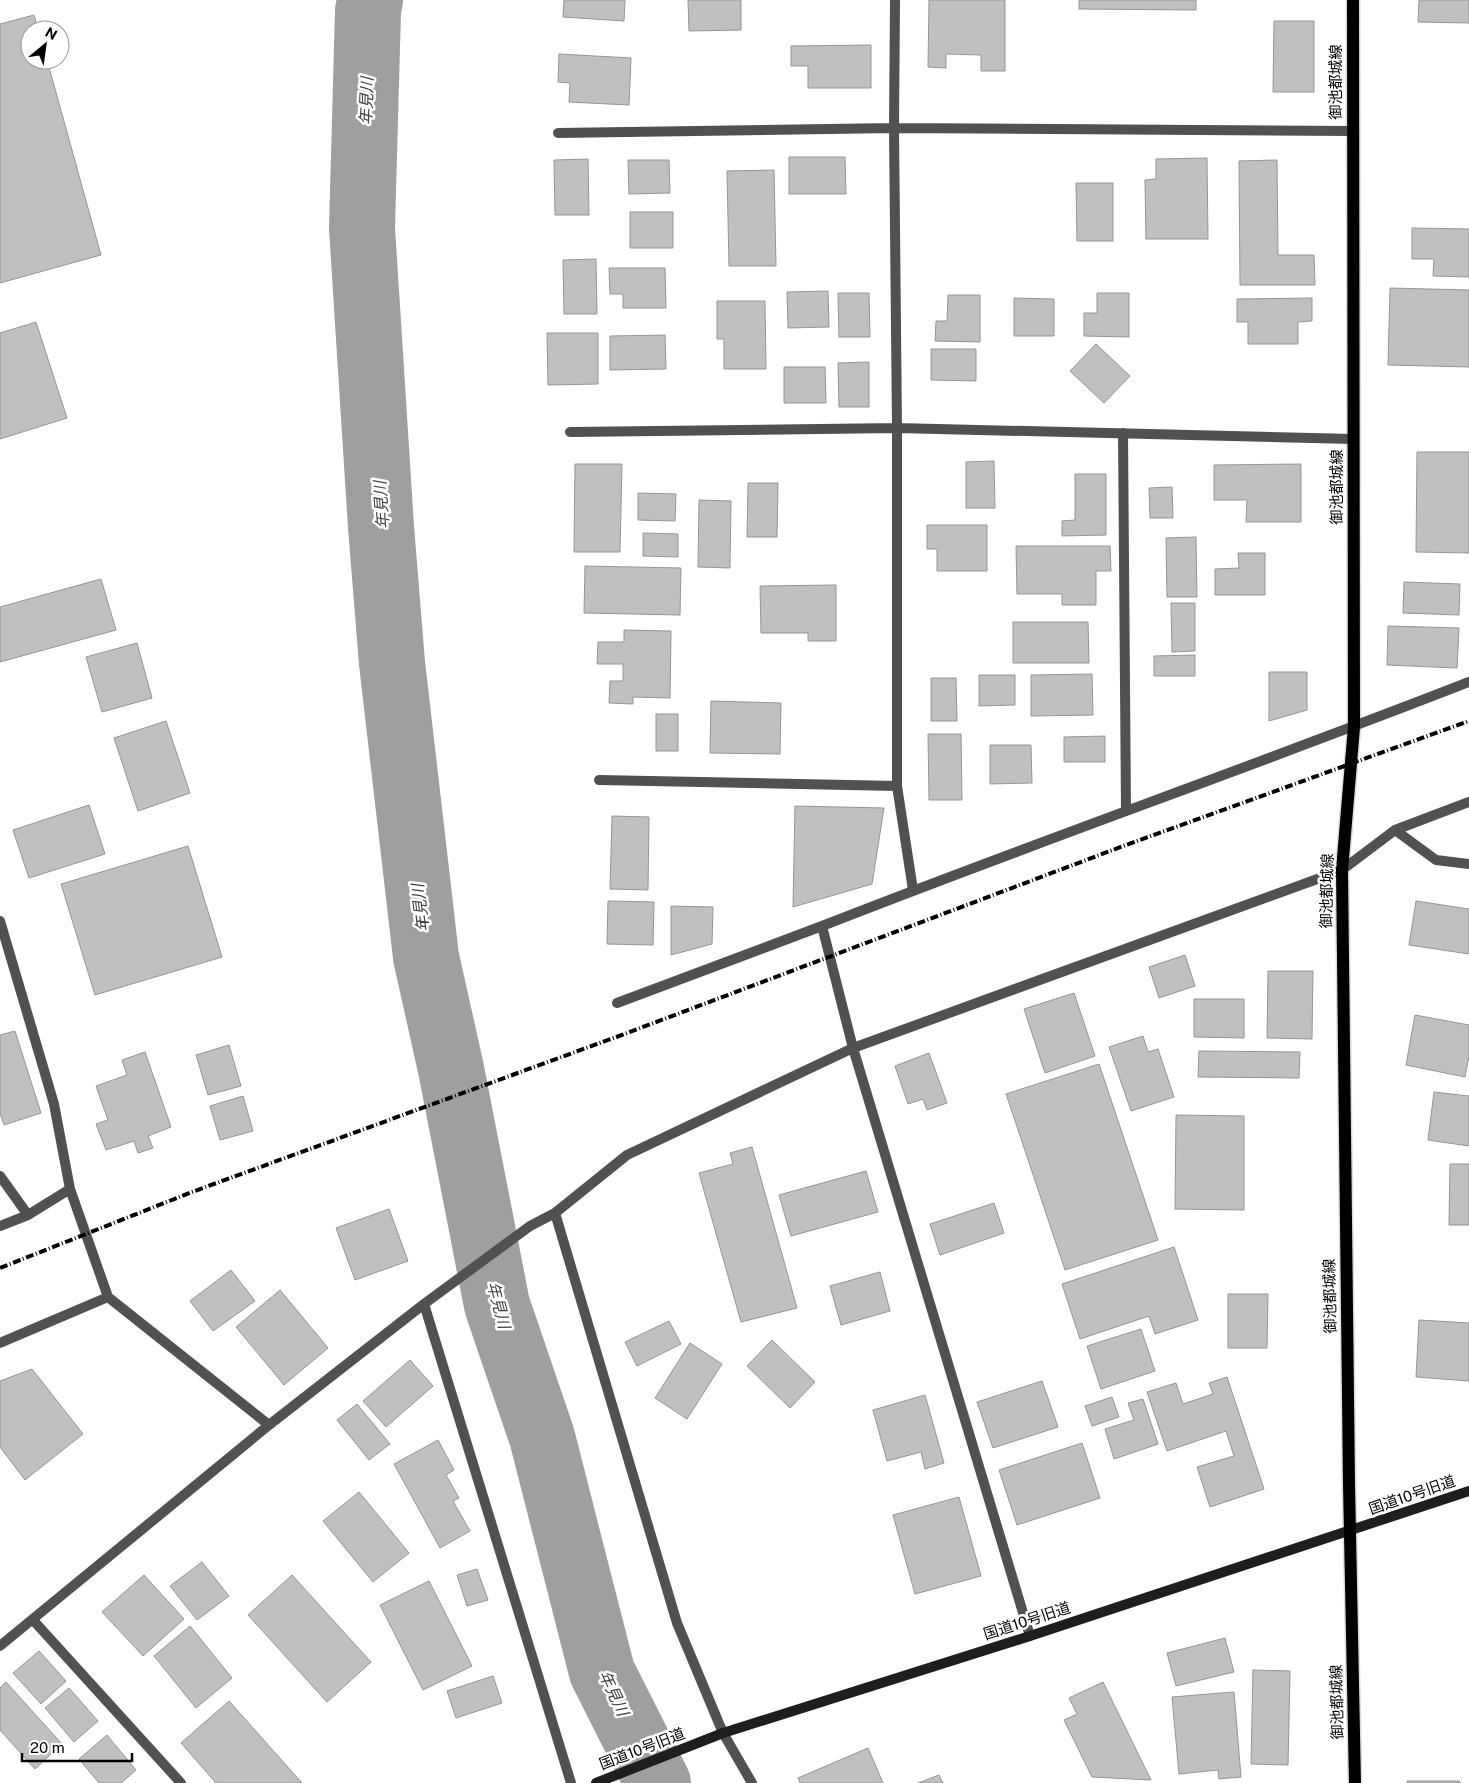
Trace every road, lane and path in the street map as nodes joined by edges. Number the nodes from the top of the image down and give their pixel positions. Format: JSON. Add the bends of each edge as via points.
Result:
{"nodes":[{"id":1,"x":895,"y":0,"type":"edge"},
{"id":2,"x":1353,"y":0,"type":"edge"},
{"id":3,"x":894,"y":128,"type":"junction"},
{"id":4,"x":1352,"y":131,"type":"junction"},
{"id":5,"x":558,"y":133,"type":"dead end"},
{"id":6,"x":897,"y":428,"type":"junction"},
{"id":7,"x":570,"y":432,"type":"dead end"},
{"id":8,"x":1123,"y":433,"type":"junction"},
{"id":9,"x":1353,"y":438,"type":"junction"},
{"id":10,"x":1469,"y":682,"type":"edge"},
{"id":11,"x":1354,"y":727,"type":"junction"},
{"id":12,"x":599,"y":780,"type":"dead end"},
{"id":13,"x":897,"y":786,"type":"junction"},
{"id":14,"x":1469,"y":802,"type":"edge"},
{"id":15,"x":1126,"y":811,"type":"junction"},
{"id":16,"x":1396,"y":830,"type":"junction"},
{"id":17,"x":1469,"y":864,"type":"edge"},
{"id":18,"x":1342,"y":870,"type":"junction"},
{"id":19,"x":913,"y":890,"type":"junction"},
{"id":20,"x":0,"y":921,"type":"edge"},
{"id":21,"x":822,"y":926,"type":"junction"},
{"id":22,"x":617,"y":1003,"type":"dead end"},
{"id":23,"x":853,"y":1048,"type":"junction"},
{"id":24,"x":0,"y":1176,"type":"edge"},
{"id":25,"x":70,"y":1189,"type":"junction"},
{"id":26,"x":555,"y":1213,"type":"junction"},
{"id":27,"x":28,"y":1215,"type":"junction"},
{"id":28,"x":0,"y":1226,"type":"edge"},
{"id":29,"x":108,"y":1297,"type":"junction"},
{"id":30,"x":424,"y":1304,"type":"junction"},
{"id":31,"x":0,"y":1343,"type":"edge"},
{"id":32,"x":269,"y":1425,"type":"junction"},
{"id":33,"x":1469,"y":1491,"type":"edge"},
{"id":34,"x":1350,"y":1532,"type":"junction"},
{"id":35,"x":33,"y":1620,"type":"junction"},
{"id":36,"x":1030,"y":1636,"type":"junction"},
{"id":37,"x":0,"y":1646,"type":"edge"},
{"id":38,"x":723,"y":1733,"type":"junction"},
{"id":39,"x":181,"y":1783,"type":"edge"},
{"id":40,"x":571,"y":1783,"type":"edge"},
{"id":41,"x":596,"y":1783,"type":"edge"},
{"id":42,"x":752,"y":1783,"type":"edge"},
{"id":43,"x":1355,"y":1783,"type":"edge"}],
"edges":[{"from":1,"to":3,"type":"street"},
{"from":2,"to":4,"type":"main road","name":"御池都城線"},
{"from":3,"to":4,"type":"street"},
{"from":3,"to":5,"type":"street"},
{"from":3,"to":6,"type":"street"},
{"from":4,"to":9,"type":"main road","name":"御池都城線"},
{"from":6,"to":7,"type":"street"},
{"from":6,"to":8,"type":"street"},
{"from":6,"to":13,"type":"street"},
{"from":8,"to":9,"type":"street"},
{"from":8,"to":15,"type":"street"},
{"from":9,"to":11,"type":"main road","name":"御池都城線"},
{"from":10,"to":11,"type":"street"},
{"from":11,"to":15,"type":"street"},
{"from":11,"to":18,"type":"main road","name":"御池都城線"},
{"from":12,"to":13,"type":"street"},
{"from":13,"to":19,"type":"street"},
{"from":14,"to":16,"type":"street"},
{"from":15,"to":19,"type":"street"},
{"from":16,"to":17,"type":"street","via":[[1436,860]]},
{"from":16,"to":18,"type":"street"},
{"from":18,"to":23,"type":"street"},
{"from":18,"to":34,"type":"main road","name":"御池都城線"},
{"from":19,"to":21,"type":"street"},
{"from":20,"to":25,"type":"street","via":[[54,1104]]},
{"from":21,"to":22,"type":"street"},
{"from":21,"to":23,"type":"street"},
{"from":23,"to":26,"type":"street","via":[[627,1155]]},
{"from":23,"to":36,"type":"street"},
{"from":24,"to":27,"type":"street"},
{"from":25,"to":27,"type":"street"},
{"from":25,"to":29,"type":"street"},
{"from":26,"to":30,"type":"street","via":[[530,1226]]},
{"from":26,"to":38,"type":"street","via":[[677,1623]]},
{"from":27,"to":28,"type":"street"},
{"from":29,"to":31,"type":"street"},
{"from":29,"to":32,"type":"street"},
{"from":30,"to":32,"type":"street"},
{"from":30,"to":40,"type":"street"},
{"from":32,"to":35,"type":"street"},
{"from":33,"to":34,"type":"street","name":"国道10号旧道"},
{"from":34,"to":36,"type":"street","name":"国道10号旧道"},
{"from":34,"to":43,"type":"main road","name":"御池都城線"},
{"from":35,"to":37,"type":"street"},
{"from":35,"to":39,"type":"street"},
{"from":36,"to":38,"type":"street","name":"国道10号旧道"},
{"from":38,"to":41,"type":"street","name":"国道10号旧道"},
{"from":38,"to":42,"type":"street"}]}
